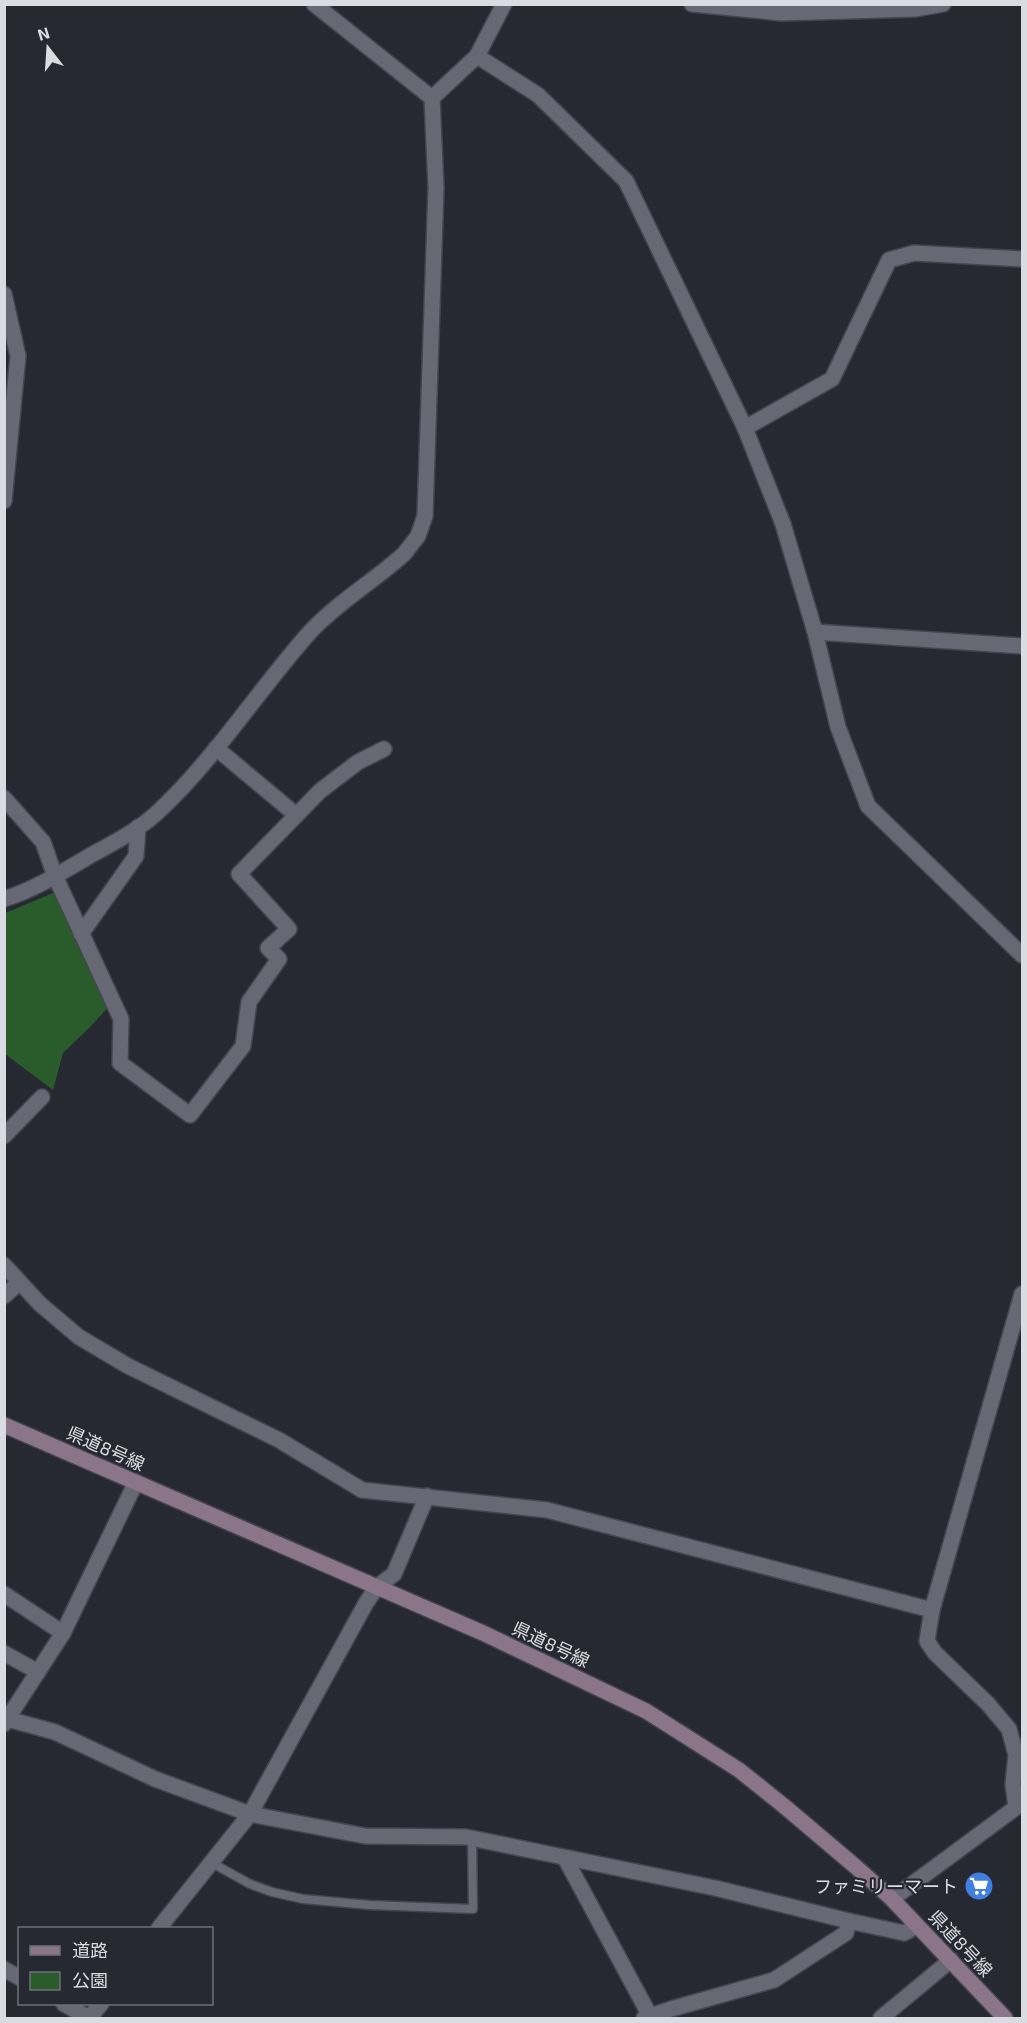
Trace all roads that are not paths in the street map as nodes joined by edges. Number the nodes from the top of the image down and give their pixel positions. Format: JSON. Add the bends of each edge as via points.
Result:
{"nodes":[{"id":1,"x":314,"y":4,"type":"edge"},
{"id":2,"x":504,"y":4,"type":"edge"},
{"id":3,"x":692,"y":4,"type":"edge"},
{"id":4,"x":943,"y":4,"type":"edge"},
{"id":5,"x":477,"y":56,"type":"junction"},
{"id":6,"x":432,"y":98,"type":"junction"},
{"id":7,"x":1023,"y":259,"type":"edge"},
{"id":8,"x":4,"y":294,"type":"edge"},
{"id":9,"x":745,"y":428,"type":"junction"},
{"id":10,"x":4,"y":501,"type":"edge"},
{"id":11,"x":815,"y":632,"type":"junction"},
{"id":12,"x":1023,"y":646,"type":"edge"},
{"id":13,"x":216,"y":748,"type":"junction"},
{"id":14,"x":384,"y":749,"type":"dead end"},
{"id":15,"x":4,"y":798,"type":"edge"},
{"id":16,"x":295,"y":814,"type":"junction"},
{"id":17,"x":138,"y":827,"type":"junction"},
{"id":18,"x":55,"y":876,"type":"junction"},
{"id":19,"x":4,"y":899,"type":"edge"},
{"id":20,"x":81,"y":934,"type":"junction"},
{"id":21,"x":1023,"y":955,"type":"edge"},
{"id":22,"x":42,"y":1097,"type":"dead end"},
{"id":23,"x":4,"y":1136,"type":"edge"},
{"id":24,"x":4,"y":1265,"type":"edge"},
{"id":25,"x":19,"y":1283,"type":"junction"},
{"id":26,"x":1023,"y":1294,"type":"edge"},
{"id":27,"x":4,"y":1296,"type":"edge"},
{"id":28,"x":4,"y":1425,"type":"edge"},
{"id":29,"x":136,"y":1482,"type":"junction"},
{"id":30,"x":427,"y":1496,"type":"junction"},
{"id":31,"x":377,"y":1587,"type":"junction"},
{"id":32,"x":4,"y":1594,"type":"edge"},
{"id":33,"x":932,"y":1610,"type":"junction"},
{"id":34,"x":63,"y":1633,"type":"junction"},
{"id":35,"x":4,"y":1653,"type":"edge"},
{"id":36,"x":39,"y":1672,"type":"junction"},
{"id":37,"x":6,"y":1720,"type":"edge"},
{"id":38,"x":1019,"y":1805,"type":"edge"},
{"id":39,"x":250,"y":1814,"type":"junction"},
{"id":40,"x":472,"y":1838,"type":"junction"},
{"id":41,"x":565,"y":1858,"type":"junction"},
{"id":42,"x":212,"y":1863,"type":"junction"},
{"id":43,"x":892,"y":1899,"type":"junction"},
{"id":44,"x":849,"y":1922,"type":"junction"},
{"id":45,"x":917,"y":1926,"type":"junction"},
{"id":46,"x":161,"y":1927,"type":"edge"},
{"id":47,"x":951,"y":1960,"type":"junction"},
{"id":48,"x":4,"y":1969,"type":"edge"},
{"id":49,"x":18,"y":1977,"type":"edge"},
{"id":50,"x":66,"y":2005,"type":"edge"},
{"id":51,"x":100,"y":2005,"type":"edge"},
{"id":52,"x":647,"y":2017,"type":"edge"},
{"id":53,"x":89,"y":2019,"type":"edge"},
{"id":54,"x":881,"y":2019,"type":"edge"},
{"id":55,"x":1005,"y":2019,"type":"edge"}],
"edges":[{"from":1,"to":6,"type":"street"},
{"from":2,"to":5,"type":"street"},
{"from":3,"to":4,"type":"street","via":[[781,14],[915,9]]},
{"from":5,"to":6,"type":"street"},
{"from":5,"to":9,"type":"street","via":[[538,95],[626,181]]},
{"from":6,"to":13,"type":"street","via":[[436,188],[423,526],[404,554],[311,631]]},
{"from":7,"to":9,"type":"street","via":[[914,253],[889,260],[832,379]]},
{"from":8,"to":10,"type":"street","via":[[18,356]]},
{"from":9,"to":11,"type":"street","via":[[783,524]]},
{"from":11,"to":12,"type":"street"},
{"from":11,"to":21,"type":"street","via":[[837,728],[868,806]]},
{"from":13,"to":16,"type":"street"},
{"from":13,"to":17,"type":"street","via":[[175,796]]},
{"from":14,"to":16,"type":"street","via":[[336,777]]},
{"from":15,"to":18,"type":"street","via":[[44,842]]},
{"from":16,"to":20,"type":"street","via":[[239,874],[289,929],[268,948],[279,959],[249,1002],[243,1046],[190,1115],[120,1063],[122,1019]]},
{"from":17,"to":18,"type":"street"},
{"from":17,"to":20,"type":"street","via":[[136,856]]},
{"from":18,"to":19,"type":"street"},
{"from":18,"to":20,"type":"street"},
{"from":22,"to":23,"type":"street"},
{"from":24,"to":25,"type":"street"},
{"from":25,"to":27,"type":"street"},
{"from":25,"to":30,"type":"street","via":[[79,1337],[128,1366],[279,1440],[362,1490]]},
{"from":26,"to":33,"type":"street"},
{"from":28,"to":29,"type":"main road","name":"県道8号線"},
{"from":29,"to":31,"type":"main road","name":"県道8号線"},
{"from":29,"to":34,"type":"street"},
{"from":30,"to":31,"type":"street","via":[[394,1574]]},
{"from":30,"to":33,"type":"street","via":[[547,1510]]},
{"from":31,"to":39,"type":"street"},
{"from":31,"to":43,"type":"main road","name":"県道8号線","via":[[646,1711],[739,1770]]},
{"from":32,"to":34,"type":"street"},
{"from":33,"to":38,"type":"street","via":[[927,1641],[1009,1729],[1016,1755],[1014,1784]]},
{"from":34,"to":36,"type":"street"},
{"from":35,"to":36,"type":"street"},
{"from":36,"to":37,"type":"street"},
{"from":37,"to":39,"type":"street","via":[[55,1732],[155,1779]]},
{"from":38,"to":43,"type":"street"},
{"from":39,"to":40,"type":"street","via":[[365,1836]]},
{"from":39,"to":42,"type":"street"},
{"from":40,"to":41,"type":"street"},
{"from":40,"to":42,"type":"lane","via":[[473,1909],[303,1899],[250,1884]]},
{"from":41,"to":44,"type":"street","via":[[715,1888]]},
{"from":41,"to":52,"type":"street"},
{"from":42,"to":46,"type":"street"},
{"from":43,"to":45,"type":"main road","name":"県道8号線"},
{"from":44,"to":45,"type":"street","via":[[904,1933]]},
{"from":44,"to":52,"type":"street","via":[[846,1933],[774,1980]]},
{"from":45,"to":47,"type":"main road","name":"県道8号線"},
{"from":47,"to":54,"type":"street"},
{"from":47,"to":55,"type":"main road","name":"県道8号線"},
{"from":48,"to":49,"type":"street"},
{"from":50,"to":53,"type":"street"},
{"from":51,"to":53,"type":"street"}]}
